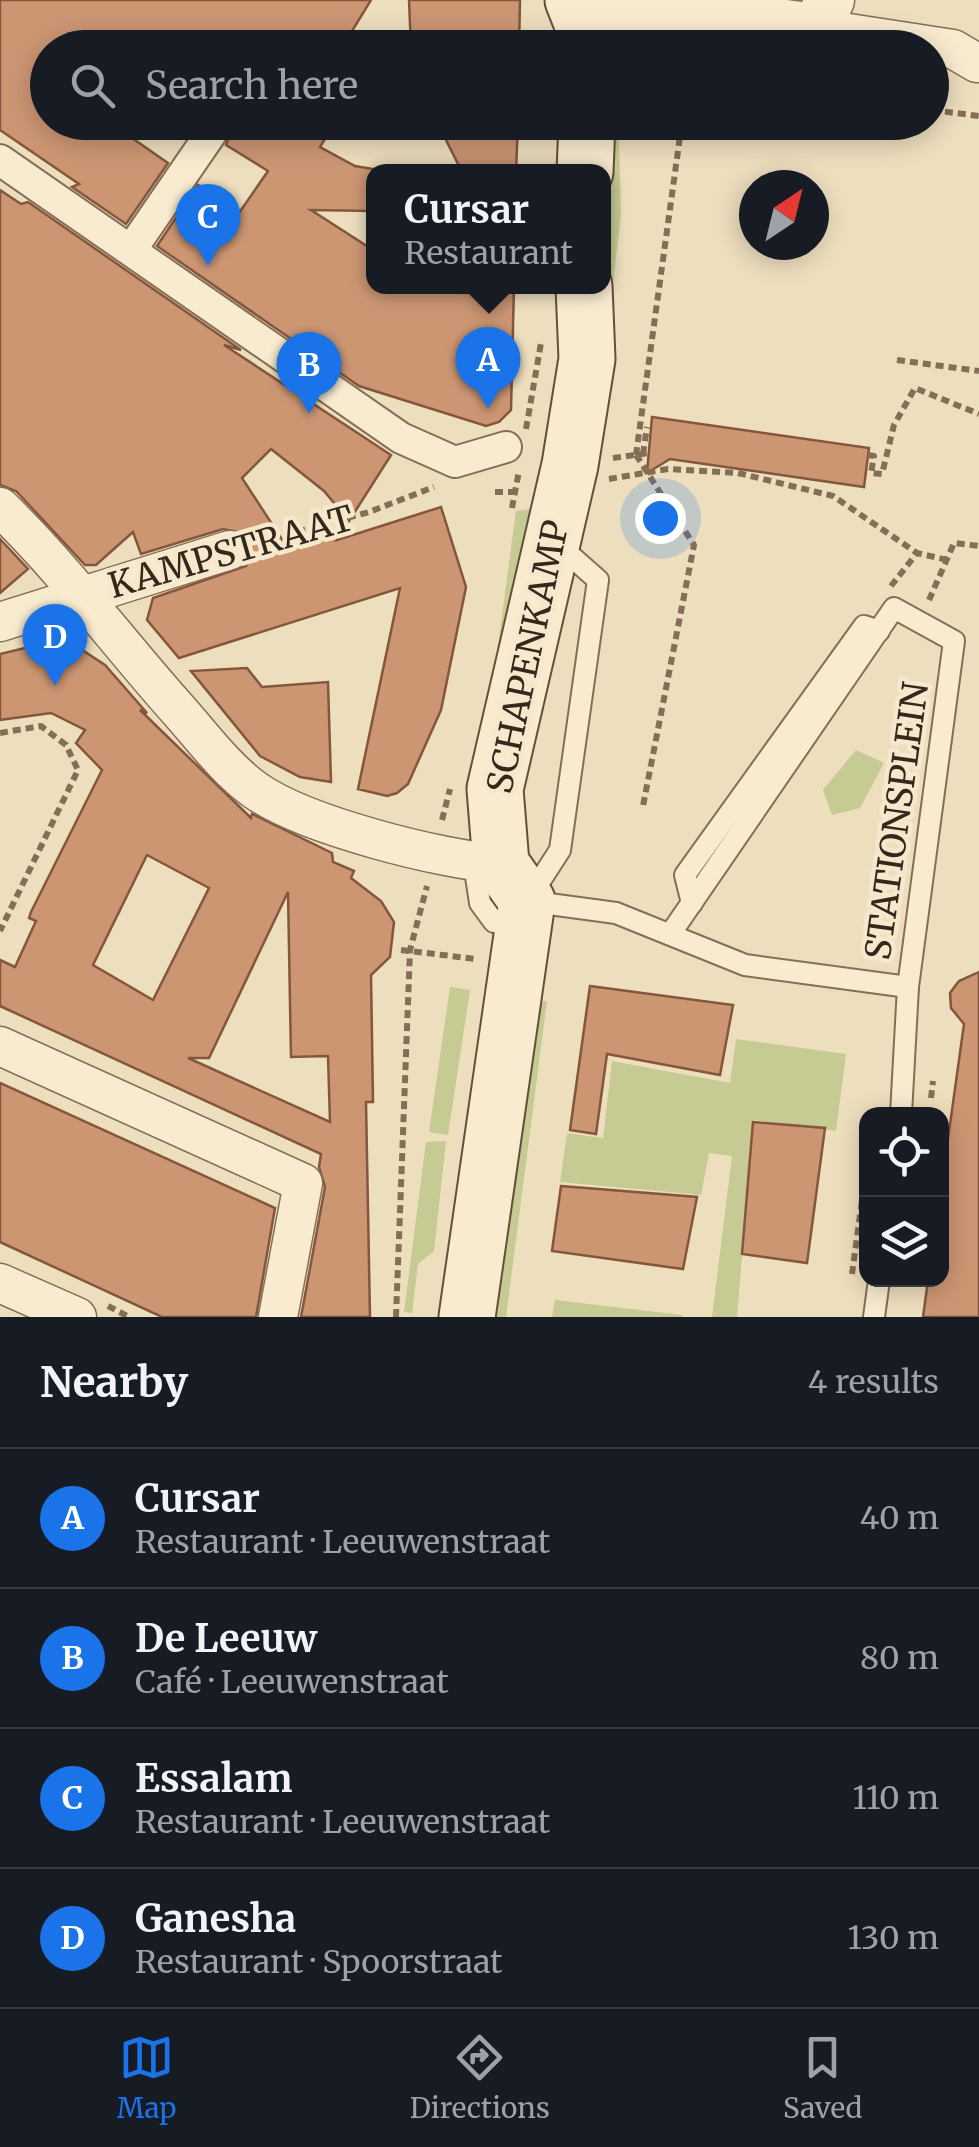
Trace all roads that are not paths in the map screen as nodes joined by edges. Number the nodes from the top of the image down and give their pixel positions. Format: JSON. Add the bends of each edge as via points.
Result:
{"nodes":[{"id":1,"x":822,"y":14,"type":"edge"},
{"id":2,"x":582,"y":21,"type":"edge"},
{"id":3,"x":884,"y":30,"type":"edge"},
{"id":4,"x":949,"y":47,"type":"edge"},
{"id":5,"x":976,"y":63,"type":"dead end"},
{"id":6,"x":207,"y":140,"type":"edge"},
{"id":7,"x":0,"y":160,"type":"edge"},
{"id":8,"x":131,"y":250,"type":"junction"},
{"id":9,"x":584,"y":294,"type":"edge"},
{"id":10,"x":517,"y":455,"type":"road end"},
{"id":11,"x":0,"y":507,"type":"edge"},
{"id":12,"x":530,"y":530,"type":"junction"},
{"id":13,"x":230,"y":550,"type":"road end"},
{"id":14,"x":85,"y":596,"type":"junction"},
{"id":15,"x":0,"y":622,"type":"edge"},
{"id":16,"x":515,"y":891,"type":"junction"},
{"id":17,"x":671,"y":933,"type":"junction"},
{"id":18,"x":908,"y":986,"type":"junction"},
{"id":19,"x":0,"y":1046,"type":"edge"},
{"id":20,"x":901,"y":1107,"type":"edge"},
{"id":21,"x":0,"y":1282,"type":"edge"},
{"id":22,"x":878,"y":1287,"type":"edge"},
{"id":23,"x":76,"y":1317,"type":"edge"},
{"id":24,"x":278,"y":1317,"type":"edge"},
{"id":25,"x":467,"y":1317,"type":"edge"},
{"id":26,"x":874,"y":1317,"type":"edge"}],
"edges":[{"from":1,"to":2,"type":"street","via":[[662,8]]},
{"from":1,"to":3,"type":"street"},
{"from":4,"to":5,"type":"street"},
{"from":6,"to":8,"type":"street"},
{"from":7,"to":8,"type":"street"},
{"from":8,"to":10,"type":"street","via":[[402,438],[455,462]]},
{"from":9,"to":12,"type":"main road","name":"SCHAPENKAMP","via":[[587,359],[570,465]]},
{"from":11,"to":14,"type":"street"},
{"from":12,"to":16,"type":"main road","name":"SCHAPENKAMP","via":[[473,784]]},
{"from":12,"to":16,"type":"lane","via":[[598,580],[560,850]]},
{"from":13,"to":14,"type":"street","name":"KAMPSTRAAT"},
{"from":14,"to":15,"type":"street","name":"KAMPSTRAAT"},
{"from":14,"to":16,"type":"street","via":[[112,636],[256,790]]},
{"from":16,"to":17,"type":"lane","name":"STATIONSPLEIN","via":[[616,913]]},
{"from":16,"to":25,"type":"main road","name":"SCHAPENKAMP"},
{"from":17,"to":18,"type":"lane","name":"STATIONSPLEIN","via":[[745,966]]},
{"from":17,"to":18,"type":"lane","name":"STATIONSPLEIN","via":[[894,608],[954,641]]},
{"from":18,"to":20,"type":"lane"},
{"from":19,"to":24,"type":"street","via":[[303,1183]]},
{"from":21,"to":23,"type":"street"},
{"from":22,"to":26,"type":"lane"}]}
